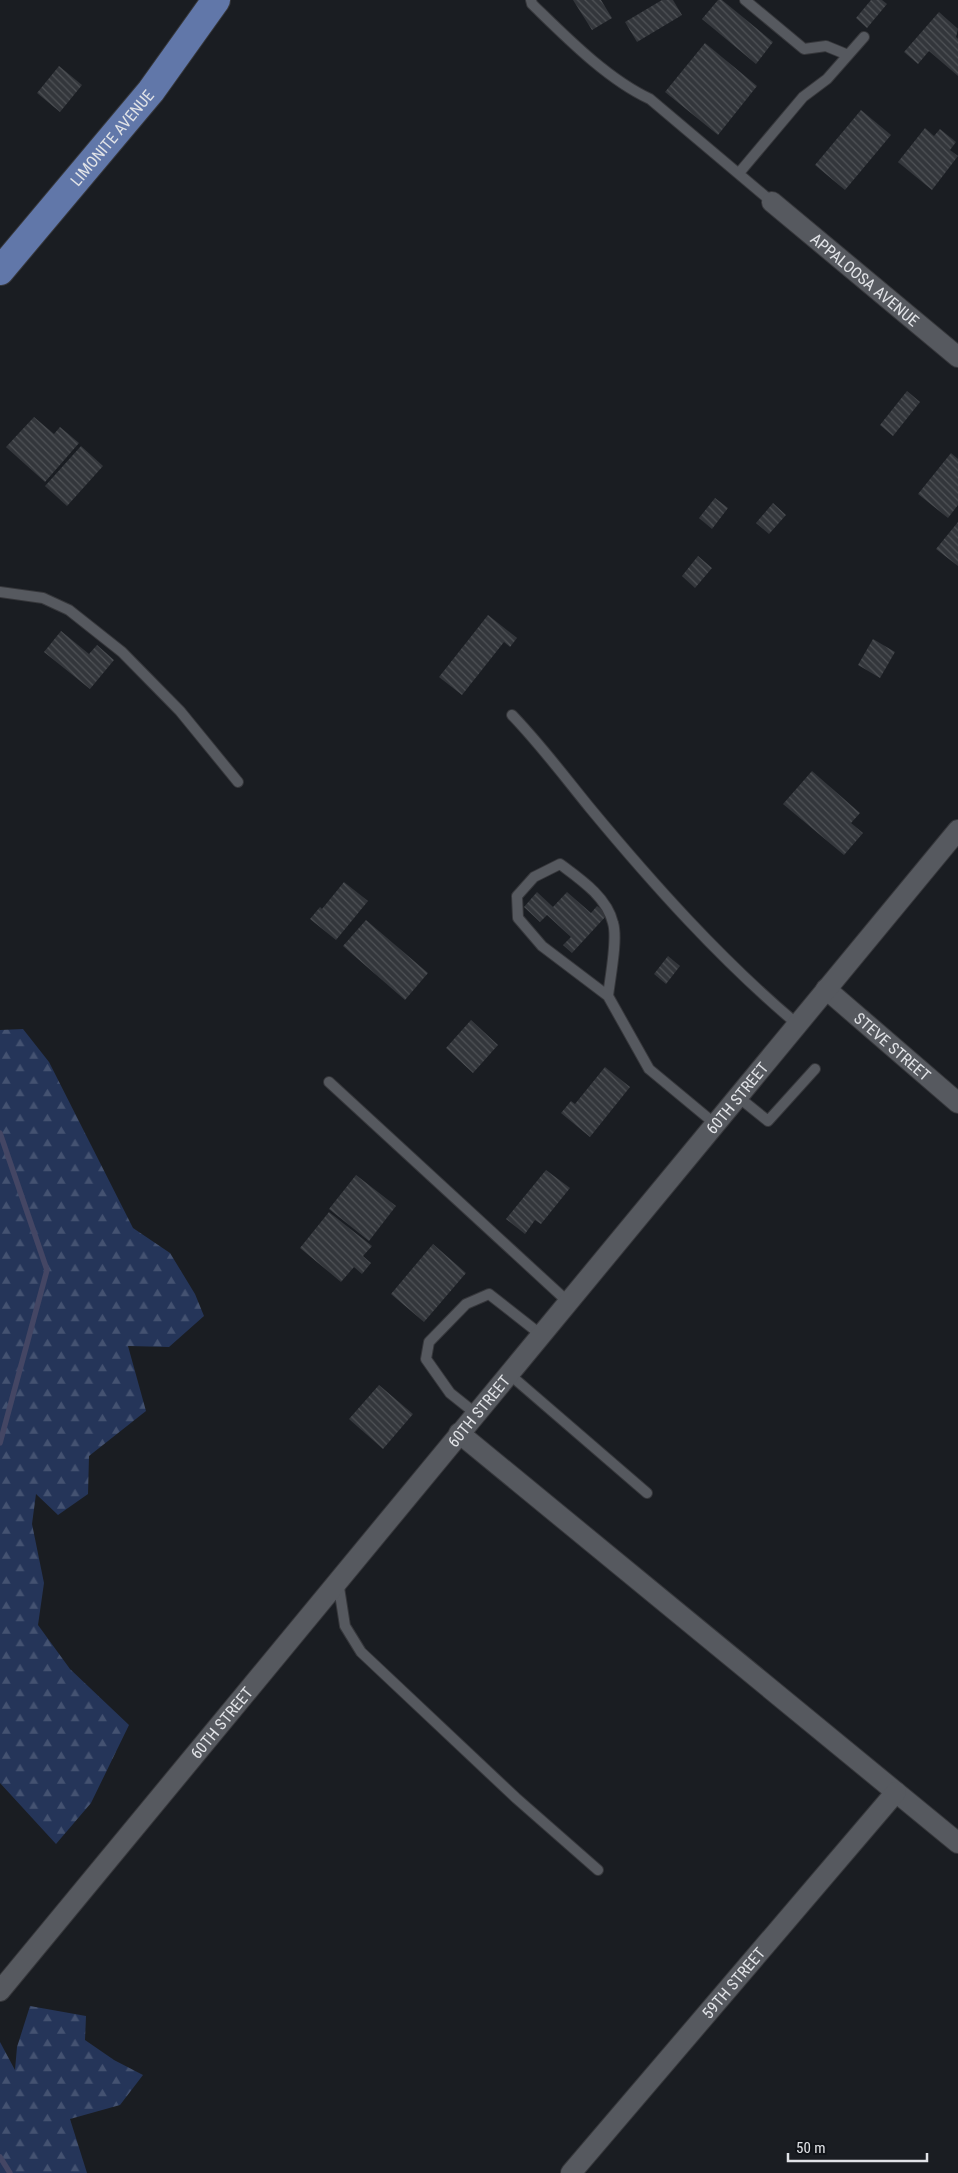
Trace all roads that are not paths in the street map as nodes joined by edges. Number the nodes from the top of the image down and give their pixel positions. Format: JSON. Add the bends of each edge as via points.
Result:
{"nodes":[{"id":1,"x":216,"y":0,"type":"edge"},
{"id":2,"x":531,"y":0,"type":"edge"},
{"id":3,"x":744,"y":0,"type":"edge"},
{"id":4,"x":864,"y":37,"type":"dead end"},
{"id":5,"x":848,"y":55,"type":"junction"},
{"id":6,"x":739,"y":172,"type":"junction"},
{"id":7,"x":772,"y":202,"type":"joint"},
{"id":8,"x":0,"y":271,"type":"edge"},
{"id":9,"x":958,"y":357,"type":"edge"},
{"id":10,"x":0,"y":592,"type":"edge"},
{"id":11,"x":512,"y":715,"type":"dead end"},
{"id":12,"x":238,"y":782,"type":"dead end"},
{"id":13,"x":958,"y":830,"type":"edge"},
{"id":14,"x":826,"y":989,"type":"junction"},
{"id":15,"x":608,"y":996,"type":"junction"},
{"id":16,"x":797,"y":1024,"type":"junction"},
{"id":17,"x":815,"y":1070,"type":"dead end"},
{"id":18,"x":329,"y":1082,"type":"dead end"},
{"id":19,"x":737,"y":1096,"type":"junction"},
{"id":20,"x":956,"y":1098,"type":"edge"},
{"id":21,"x":714,"y":1123,"type":"junction"},
{"id":22,"x":567,"y":1301,"type":"junction"},
{"id":23,"x":540,"y":1334,"type":"junction"},
{"id":24,"x":508,"y":1373,"type":"junction"},
{"id":25,"x":475,"y":1413,"type":"junction"},
{"id":26,"x":459,"y":1433,"type":"junction"},
{"id":27,"x":647,"y":1494,"type":"dead end"},
{"id":28,"x":338,"y":1580,"type":"junction"},
{"id":29,"x":896,"y":1792,"type":"junction"},
{"id":30,"x":958,"y":1843,"type":"edge"},
{"id":31,"x":598,"y":1870,"type":"dead end"},
{"id":32,"x":0,"y":1991,"type":"edge"},
{"id":33,"x":571,"y":2173,"type":"edge"}],
"edges":[{"from":1,"to":8,"type":"main road","name":"LIMONITE AVENUE","via":[[151,91]]},
{"from":2,"to":6,"type":"lane","via":[[565,36],[624,84],[650,99]]},
{"from":3,"to":5,"type":"lane","via":[[804,49],[826,46]]},
{"from":4,"to":5,"type":"lane"},
{"from":5,"to":6,"type":"lane","via":[[828,79],[803,96]]},
{"from":6,"to":7,"type":"lane"},
{"from":7,"to":9,"type":"street","name":"APPALOOSA AVENUE"},
{"from":10,"to":12,"type":"lane","via":[[43,598],[69,610],[122,652],[180,711]]},
{"from":11,"to":16,"type":"lane","via":[[669,898],[732,964]]},
{"from":13,"to":14,"type":"street","name":"60TH STREET"},
{"from":14,"to":16,"type":"street","name":"60TH STREET"},
{"from":14,"to":20,"type":"street","name":"STEVE STREET"},
{"from":15,"to":15,"type":"lane","via":[[542,946],[518,918],[517,896],[534,877],[560,864],[584,882],[607,907],[614,924]]},
{"from":15,"to":21,"type":"lane","via":[[649,1069]]},
{"from":16,"to":19,"type":"street","name":"60TH STREET"},
{"from":17,"to":19,"type":"lane","via":[[768,1121]]},
{"from":18,"to":22,"type":"lane"},
{"from":19,"to":21,"type":"street","name":"60TH STREET"},
{"from":21,"to":22,"type":"street","name":"60TH STREET"},
{"from":22,"to":23,"type":"street","name":"60TH STREET"},
{"from":23,"to":24,"type":"street","name":"60TH STREET"},
{"from":23,"to":25,"type":"lane","via":[[488,1294],[466,1304],[429,1342],[426,1359],[450,1393]]},
{"from":24,"to":25,"type":"street","name":"60TH STREET"},
{"from":24,"to":27,"type":"lane"},
{"from":25,"to":26,"type":"street","name":"60TH STREET"},
{"from":26,"to":28,"type":"street","name":"60TH STREET"},
{"from":26,"to":29,"type":"street"},
{"from":28,"to":31,"type":"lane","via":[[345,1626],[361,1652],[516,1798]]},
{"from":28,"to":32,"type":"street","name":"60TH STREET"},
{"from":29,"to":30,"type":"street"},
{"from":29,"to":33,"type":"street","name":"59TH STREET"}]}
